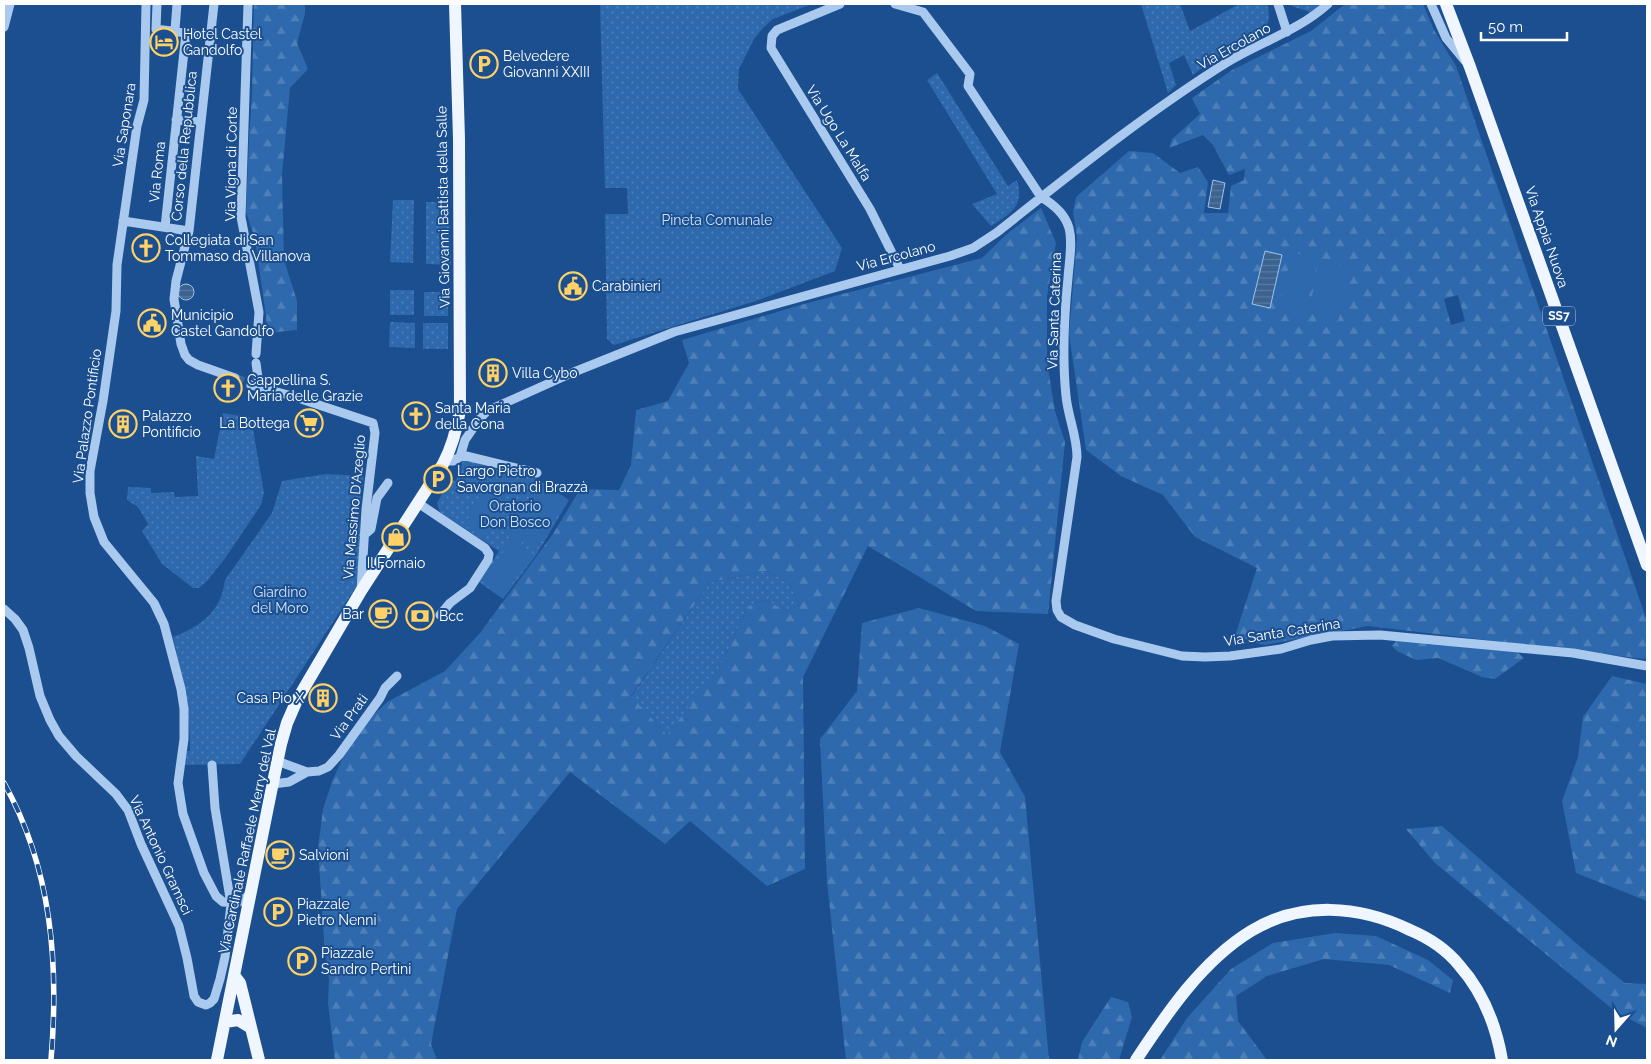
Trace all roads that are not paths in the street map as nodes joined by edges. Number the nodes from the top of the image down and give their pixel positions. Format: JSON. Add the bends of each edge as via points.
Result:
{"nodes":[{"id":1,"x":10,"y":4,"type":"edge"},
{"id":2,"x":146,"y":4,"type":"edge"},
{"id":3,"x":157,"y":4,"type":"edge"},
{"id":4,"x":177,"y":4,"type":"edge"},
{"id":5,"x":214,"y":4,"type":"edge"},
{"id":6,"x":248,"y":4,"type":"edge"},
{"id":7,"x":454,"y":4,"type":"edge"},
{"id":8,"x":840,"y":4,"type":"edge"},
{"id":9,"x":895,"y":4,"type":"edge"},
{"id":10,"x":1278,"y":4,"type":"edge"},
{"id":11,"x":1328,"y":4,"type":"edge"},
{"id":12,"x":1431,"y":4,"type":"edge"},
{"id":13,"x":1446,"y":4,"type":"edge"},
{"id":14,"x":4,"y":27,"type":"edge"},
{"id":15,"x":175,"y":30,"type":"junction"},
{"id":16,"x":1287,"y":32,"type":"junction"},
{"id":17,"x":186,"y":33,"type":"junction"},
{"id":18,"x":210,"y":36,"type":"junction"},
{"id":19,"x":1470,"y":67,"type":"junction"},
{"id":20,"x":176,"y":120,"type":"junction"},
{"id":21,"x":200,"y":122,"type":"junction"},
{"id":22,"x":1041,"y":198,"type":"junction"},
{"id":23,"x":123,"y":221,"type":"junction"},
{"id":24,"x":165,"y":227,"type":"junction"},
{"id":25,"x":189,"y":231,"type":"junction"},
{"id":26,"x":900,"y":269,"type":"junction"},
{"id":27,"x":235,"y":378,"type":"tunnel mouth"},
{"id":28,"x":252,"y":386,"type":"tunnel mouth"},
{"id":29,"x":262,"y":388,"type":"junction"},
{"id":30,"x":462,"y":455,"type":"junction"},
{"id":31,"x":445,"y":461,"type":"junction"},
{"id":32,"x":537,"y":474,"type":"dead end"},
{"id":33,"x":388,"y":484,"type":"dead end"},
{"id":34,"x":418,"y":503,"type":"junction"},
{"id":35,"x":364,"y":535,"type":"junction"},
{"id":36,"x":1647,"y":565,"type":"edge"},
{"id":37,"x":376,"y":567,"type":"joint"},
{"id":38,"x":361,"y":590,"type":"junction"},
{"id":39,"x":4,"y":609,"type":"edge"},
{"id":40,"x":440,"y":615,"type":"dead end"},
{"id":41,"x":1647,"y":666,"type":"edge"},
{"id":42,"x":397,"y":676,"type":"dead end"},
{"id":43,"x":277,"y":761,"type":"junction"},
{"id":44,"x":212,"y":765,"type":"dead end"},
{"id":45,"x":294,"y":769,"type":"junction"},
{"id":46,"x":308,"y":772,"type":"junction"},
{"id":47,"x":294,"y":780,"type":"junction"},
{"id":48,"x":273,"y":784,"type":"junction"},
{"id":49,"x":250,"y":894,"type":"junction"},
{"id":50,"x":232,"y":904,"type":"junction"},
{"id":51,"x":234,"y":976,"type":"junction"},
{"id":52,"x":225,"y":1022,"type":"junction"},
{"id":53,"x":251,"y":1028,"type":"junction"},
{"id":54,"x":217,"y":1060,"type":"edge"},
{"id":55,"x":259,"y":1060,"type":"edge"},
{"id":56,"x":1136,"y":1060,"type":"edge"},
{"id":57,"x":1502,"y":1060,"type":"edge"}],
"edges":[{"from":1,"to":14,"type":"street"},
{"from":2,"to":23,"type":"street","name":"Via Saponara","via":[[144,100]]},
{"from":3,"to":15,"type":"street","via":[[156,29]]},
{"from":4,"to":15,"type":"street"},
{"from":5,"to":18,"type":"street","name":"Corso della Repubblica"},
{"from":6,"to":29,"type":"street","name":"Via Vigna di Corte","via":[[241,217],[259,312],[256,358]]},
{"from":7,"to":31,"type":"main road","name":"Via Giovanni Battista della Salle","via":[[459,139],[460,410]]},
{"from":8,"to":26,"type":"street","name":"Via Ugo La Malfa","via":[[779,28],[771,40],[772,52],[870,209]]},
{"from":9,"to":22,"type":"street","name":"Via Santa Caterina","via":[[923,12],[935,27],[970,74],[968,86]]},
{"from":10,"to":16,"type":"street"},
{"from":11,"to":16,"type":"street","name":"Via Ercolano"},
{"from":12,"to":19,"type":"street","via":[[1446,38]]},
{"from":13,"to":19,"type":"main road","name":"Via Appia Nuova","number":"SS7"},
{"from":15,"to":17,"type":"street"},
{"from":16,"to":22,"type":"street","name":"Via Ercolano","via":[[1197,82],[1144,118]]},
{"from":17,"to":18,"type":"street"},
{"from":17,"to":20,"type":"street","name":"Via Roma"},
{"from":18,"to":21,"type":"street","name":"Corso della Repubblica"},
{"from":19,"to":36,"type":"main road","name":"Via Appia Nuova","number":"SS7"},
{"from":20,"to":21,"type":"street"},
{"from":20,"to":24,"type":"street","name":"Via Roma"},
{"from":21,"to":25,"type":"street","name":"Corso della Repubblica"},
{"from":22,"to":26,"type":"street","name":"Via Ercolano","via":[[973,248]]},
{"from":22,"to":41,"type":"street","name":"Via Santa Caterina","via":[[1064,217],[1070,240],[1065,370],[1068,410],[1077,451],[1056,601],[1057,610],[1064,619],[1114,639],[1193,657],[1267,652],[1332,636],[1380,635],[1572,653]]},
{"from":23,"to":24,"type":"street"},
{"from":23,"to":50,"type":"street","name":"Via Palazzo Pontificio","via":[[117,264],[116,311],[90,471],[90,500],[104,542],[154,603],[163,619],[184,709],[178,783],[183,814],[215,894],[223,902]]},
{"from":24,"to":25,"type":"street"},
{"from":25,"to":27,"type":"street","name":"Corso della Repubblica","via":[[174,298],[181,344],[189,360]]},
{"from":26,"to":30,"type":"street","name":"Via Ercolano","via":[[674,332],[565,376],[487,411],[465,440]]},
{"from":28,"to":29,"type":"street"},
{"from":29,"to":35,"type":"street","name":"Via Massimo D'Azeglio","via":[[373,423],[375,433]]},
{"from":30,"to":31,"type":"street","via":[[456,460]]},
{"from":30,"to":32,"type":"street"},
{"from":31,"to":34,"type":"main road","name":"Via Giovanni Battista della Salle"},
{"from":33,"to":35,"type":"street","via":[[376,498],[371,529]]},
{"from":34,"to":37,"type":"main road","name":"Via Giovanni Battista della Salle"},
{"from":34,"to":40,"type":"street","via":[[485,548],[489,554],[470,588]]},
{"from":35,"to":38,"type":"street","name":"Via Massimo D'Azeglio"},
{"from":37,"to":38,"type":"main road","name":"Via Cardinale Raffaele Merry del Val"},
{"from":38,"to":43,"type":"main road","name":"Via Cardinale Raffaele Merry del Val","via":[[292,709]]},
{"from":39,"to":50,"type":"street","name":"Via Antonio Gramsci","via":[[25,636],[40,696],[59,736],[128,810],[176,919],[184,941],[191,989],[195,1000],[202,1004],[210,1003],[216,994]]},
{"from":42,"to":46,"type":"street","name":"Via Prati","via":[[385,688],[332,764],[319,771]]},
{"from":43,"to":45,"type":"street"},
{"from":43,"to":48,"type":"main road","name":"Via Cardinale Raffaele Merry del Val"},
{"from":44,"to":50,"type":"street","via":[[215,808]]},
{"from":45,"to":46,"type":"street"},
{"from":45,"to":47,"type":"street","via":[[297,773]]},
{"from":46,"to":47,"type":"street"},
{"from":47,"to":48,"type":"street"},
{"from":48,"to":49,"type":"main road","name":"Via Cardinale Raffaele Merry del Val"},
{"from":49,"to":50,"type":"street"},
{"from":49,"to":51,"type":"main road","name":"Via Cardinale Raffaele Merry del Val"},
{"from":51,"to":52,"type":"main road","name":"Via Cardinale Raffaele Merry del Val"},
{"from":51,"to":53,"type":"main road","via":[[240,983]]},
{"from":52,"to":53,"type":"main road","via":[[238,1020]]},
{"from":52,"to":54,"type":"main road","name":"Via Cardinale Raffaele Merry del Val"},
{"from":53,"to":55,"type":"main road"},
{"from":56,"to":57,"type":"main road","via":[[1190,986],[1234,942],[1283,916],[1335,909],[1388,920],[1423,936],[1449,954],[1465,972],[1488,1009]]}]}
